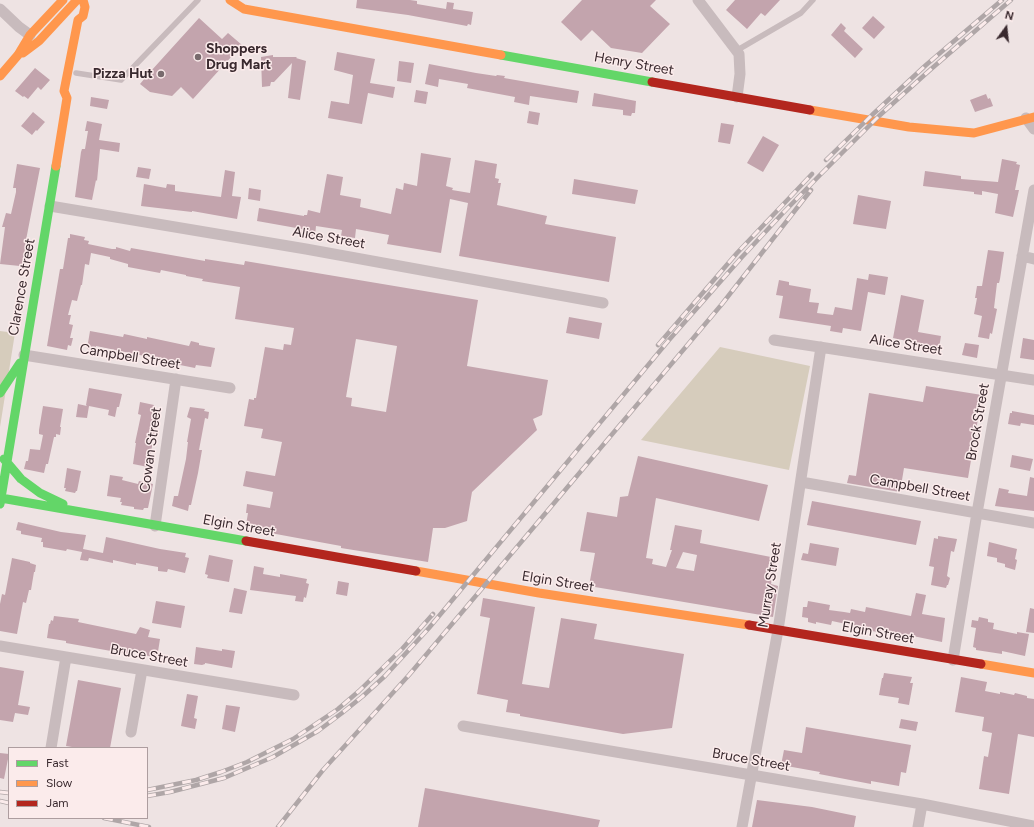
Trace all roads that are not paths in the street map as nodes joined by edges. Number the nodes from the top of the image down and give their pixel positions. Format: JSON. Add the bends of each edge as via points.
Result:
{"nodes":[{"id":1,"x":63,"y":0,"type":"edge"},
{"id":2,"x":77,"y":0,"type":"edge"},
{"id":3,"x":83,"y":0,"type":"edge"},
{"id":4,"x":198,"y":0,"type":"edge"},
{"id":5,"x":230,"y":0,"type":"edge"},
{"id":6,"x":698,"y":0,"type":"edge"},
{"id":7,"x":814,"y":0,"type":"edge"},
{"id":8,"x":0,"y":9,"type":"edge"},
{"id":9,"x":83,"y":16,"type":"junction"},
{"id":10,"x":30,"y":35,"type":"junction"},
{"id":11,"x":739,"y":54,"type":"junction"},
{"id":12,"x":18,"y":55,"type":"junction"},
{"id":13,"x":76,"y":73,"type":"junction"},
{"id":14,"x":0,"y":76,"type":"edge"},
{"id":15,"x":737,"y":97,"type":"junction"},
{"id":16,"x":67,"y":98,"type":"junction"},
{"id":17,"x":1030,"y":118,"type":"edge"},
{"id":18,"x":1034,"y":129,"type":"edge"},
{"id":19,"x":1034,"y":190,"type":"edge"},
{"id":20,"x":50,"y":206,"type":"junction"},
{"id":21,"x":1022,"y":256,"type":"junction"},
{"id":22,"x":1034,"y":258,"type":"edge"},
{"id":23,"x":603,"y":303,"type":"dead end"},
{"id":24,"x":774,"y":340,"type":"dead end"},
{"id":25,"x":821,"y":347,"type":"junction"},
{"id":26,"x":24,"y":355,"type":"junction"},
{"id":27,"x":1002,"y":375,"type":"junction"},
{"id":28,"x":176,"y":379,"type":"junction"},
{"id":29,"x":1034,"y":380,"type":"edge"},
{"id":30,"x":230,"y":388,"type":"dead end"},
{"id":31,"x":0,"y":393,"type":"edge"},
{"id":32,"x":0,"y":452,"type":"edge"},
{"id":33,"x":6,"y":464,"type":"junction"},
{"id":34,"x":801,"y":482,"type":"junction"},
{"id":35,"x":0,"y":499,"type":"edge"},
{"id":36,"x":78,"y":512,"type":"junction"},
{"id":37,"x":977,"y":513,"type":"junction"},
{"id":38,"x":1034,"y":523,"type":"edge"},
{"id":39,"x":155,"y":526,"type":"junction"},
{"id":40,"x":778,"y":630,"type":"junction"},
{"id":41,"x":0,"y":646,"type":"edge"},
{"id":42,"x":66,"y":657,"type":"junction"},
{"id":43,"x":953,"y":660,"type":"junction"},
{"id":44,"x":142,"y":670,"type":"junction"},
{"id":45,"x":1034,"y":673,"type":"edge"},
{"id":46,"x":294,"y":695,"type":"dead end"},
{"id":47,"x":463,"y":726,"type":"dead end"},
{"id":48,"x":131,"y":732,"type":"dead end"},
{"id":49,"x":51,"y":747,"type":"edge"},
{"id":50,"x":751,"y":775,"type":"junction"},
{"id":51,"x":922,"y":804,"type":"junction"},
{"id":52,"x":1034,"y":826,"type":"edge"},
{"id":53,"x":742,"y":827,"type":"edge"},
{"id":54,"x":918,"y":827,"type":"edge"}],
"edges":[{"from":1,"to":10,"type":"main road"},
{"from":2,"to":12,"type":"main road","via":[[39,42]]},
{"from":3,"to":9,"type":"main road","name":"Clarence Street"},
{"from":4,"to":13,"type":"lane","via":[[121,80]]},
{"from":5,"to":15,"type":"main road","name":"Henry Street","via":[[244,9]]},
{"from":6,"to":11,"type":"street"},
{"from":7,"to":11,"type":"lane","via":[[801,13],[741,48]]},
{"from":8,"to":10,"type":"street"},
{"from":9,"to":13,"type":"main road","name":"Clarence Street","via":[[85,22]]},
{"from":9,"to":16,"type":"main road","name":"Clarence Street","via":[[78,20],[76,28],[64,91]]},
{"from":10,"to":12,"type":"main road"},
{"from":11,"to":15,"type":"street"},
{"from":12,"to":14,"type":"main road"},
{"from":13,"to":16,"type":"main road","name":"Clarence Street","via":[[73,93]]},
{"from":15,"to":17,"type":"main road","name":"Henry Street","via":[[911,127],[974,133]]},
{"from":16,"to":20,"type":"main road","name":"Clarence Street"},
{"from":17,"to":18,"type":"street"},
{"from":19,"to":21,"type":"street","name":"Brock Street"},
{"from":20,"to":23,"type":"street","name":"Alice Street"},
{"from":20,"to":26,"type":"main road","name":"Clarence Street"},
{"from":21,"to":22,"type":"street"},
{"from":21,"to":27,"type":"street","name":"Brock Street"},
{"from":24,"to":25,"type":"street","name":"Alice Street"},
{"from":25,"to":27,"type":"street","name":"Alice Street"},
{"from":25,"to":34,"type":"street","name":"Murray Street"},
{"from":26,"to":28,"type":"street","name":"Campbell Street"},
{"from":26,"to":31,"type":"main road"},
{"from":26,"to":33,"type":"main road","name":"Clarence Street"},
{"from":27,"to":29,"type":"street","name":"Alice Street"},
{"from":27,"to":37,"type":"street","name":"Brock Street"},
{"from":28,"to":30,"type":"street","name":"Campbell Street"},
{"from":28,"to":39,"type":"street","name":"Cowan Street"},
{"from":32,"to":33,"type":"main road","name":"Elgin Street"},
{"from":33,"to":35,"type":"main road","name":"Clarence Street"},
{"from":33,"to":36,"type":"main road","name":"Elgin Street","via":[[40,493]]},
{"from":34,"to":37,"type":"street","name":"Campbell Street"},
{"from":34,"to":40,"type":"street","name":"Murray Street"},
{"from":35,"to":36,"type":"main road","name":"Elgin Street"},
{"from":36,"to":39,"type":"main road","name":"Elgin Street"},
{"from":37,"to":38,"type":"street","name":"Campbell Street"},
{"from":37,"to":43,"type":"street","name":"Brock Street"},
{"from":39,"to":40,"type":"main road","name":"Elgin Street","via":[[539,594]]},
{"from":40,"to":43,"type":"main road","name":"Elgin Street"},
{"from":40,"to":50,"type":"street","name":"Murray Street"},
{"from":41,"to":42,"type":"street","name":"Bruce Street"},
{"from":42,"to":44,"type":"street","name":"Bruce Street"},
{"from":42,"to":49,"type":"street"},
{"from":43,"to":45,"type":"main road","name":"Elgin Street"},
{"from":44,"to":46,"type":"street","name":"Bruce Street"},
{"from":44,"to":48,"type":"street"},
{"from":47,"to":50,"type":"street","name":"Bruce Street"},
{"from":50,"to":51,"type":"street","name":"Bruce Street"},
{"from":50,"to":53,"type":"street","name":"Murray Street"},
{"from":51,"to":52,"type":"street","name":"Bruce Street"},
{"from":51,"to":54,"type":"street"}]}
